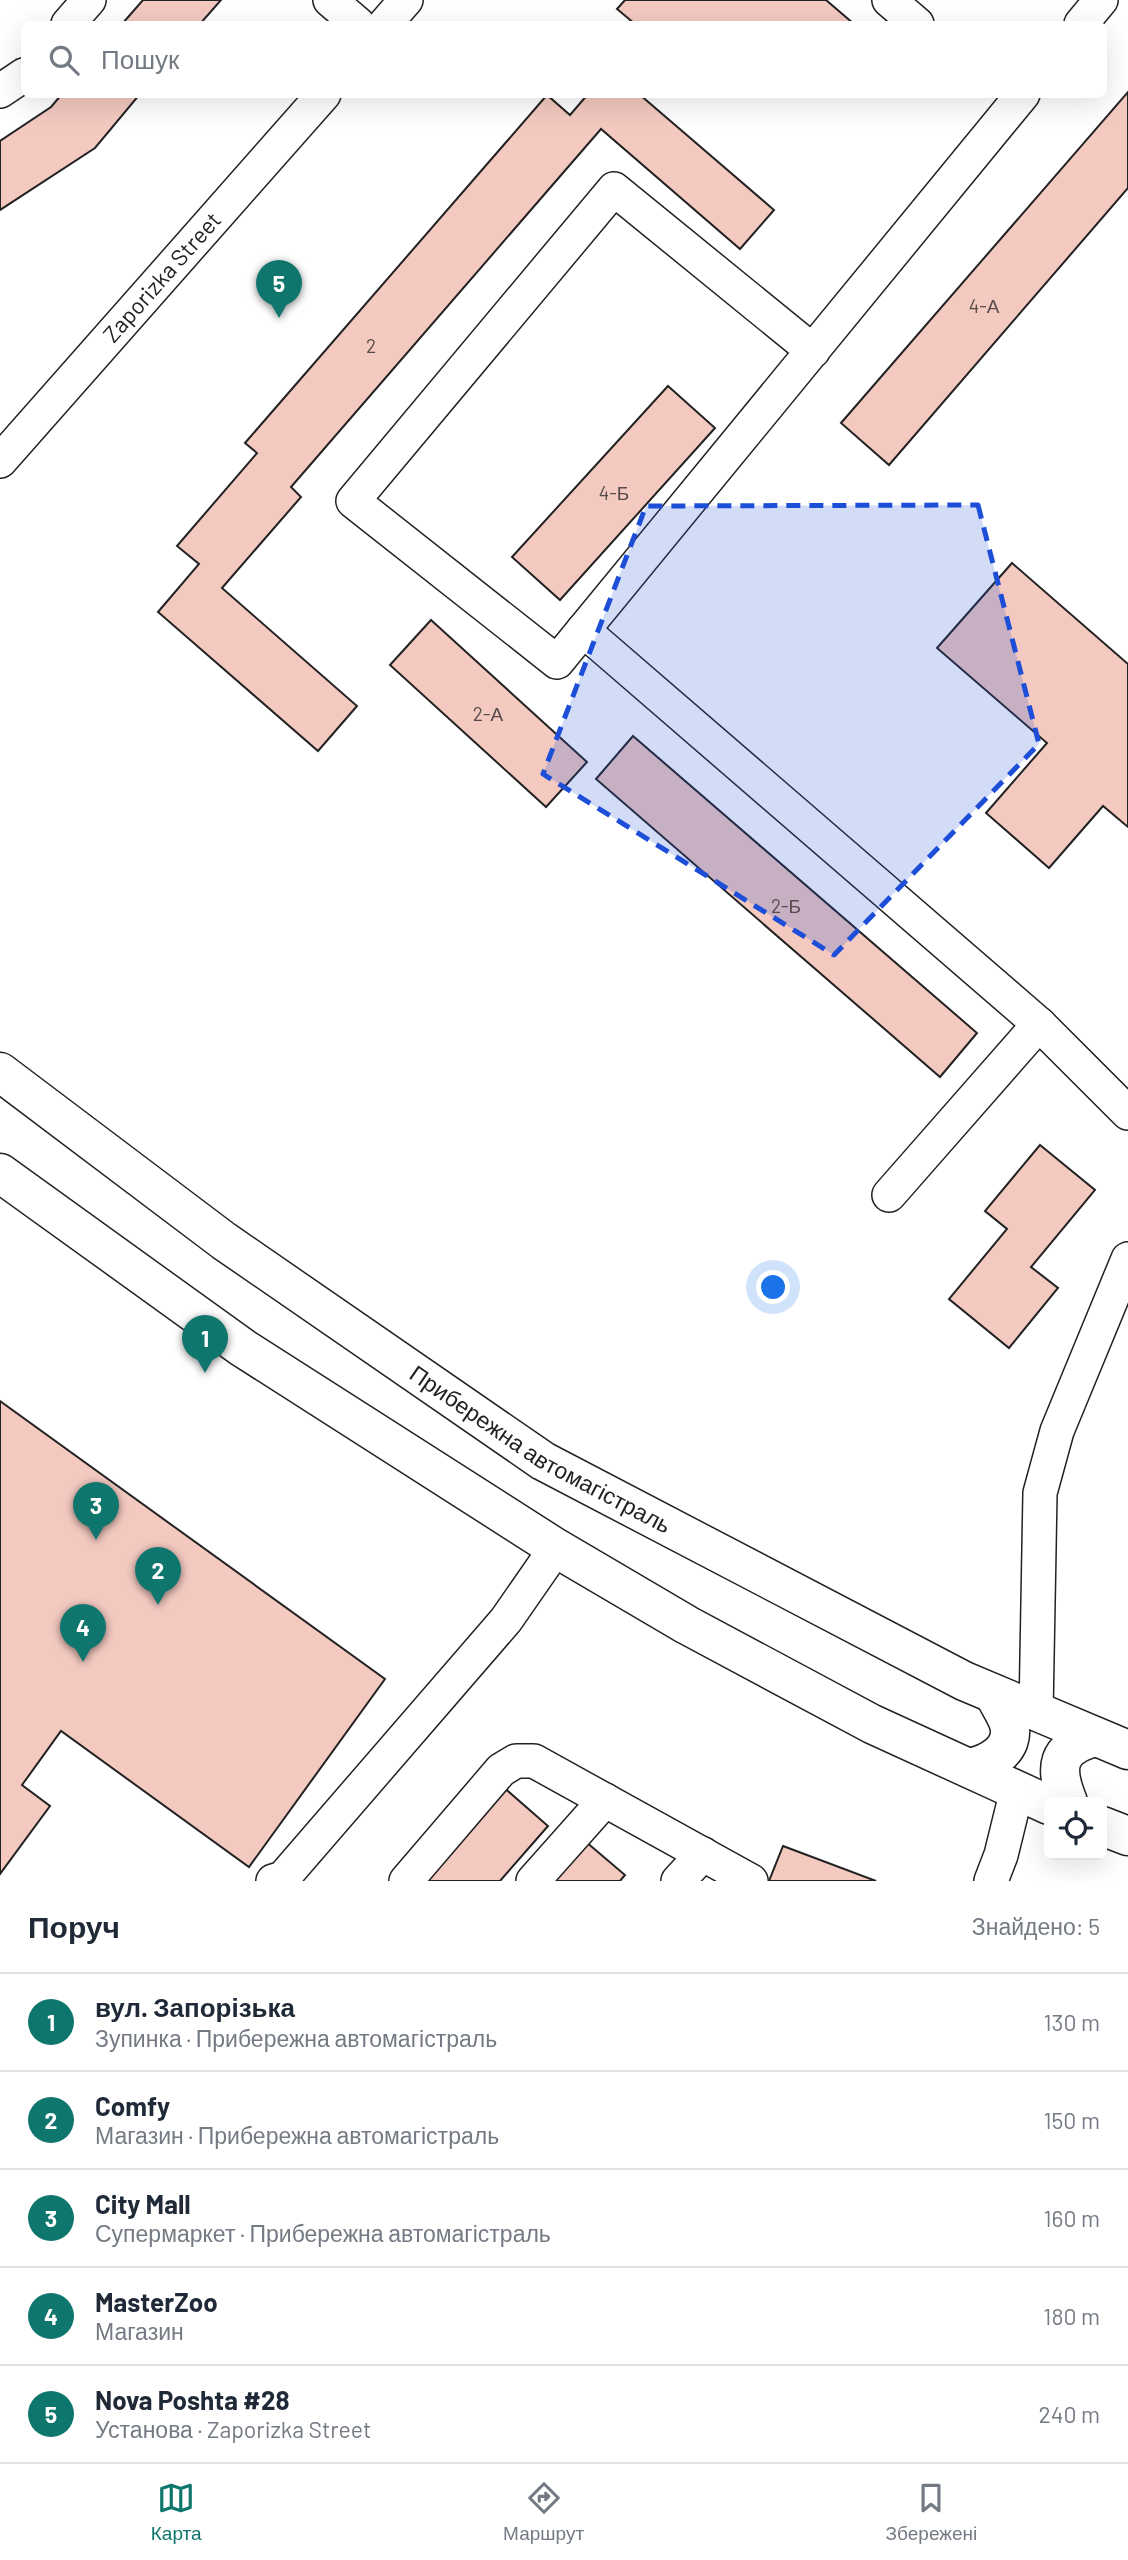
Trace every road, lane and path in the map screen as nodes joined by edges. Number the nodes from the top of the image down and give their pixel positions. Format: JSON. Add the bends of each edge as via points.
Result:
{"nodes":[{"id":1,"x":89,"y":0,"type":"edge"},
{"id":2,"x":330,"y":0,"type":"edge"},
{"id":3,"x":406,"y":0,"type":"edge"},
{"id":4,"x":889,"y":0,"type":"edge"},
{"id":5,"x":1101,"y":0,"type":"edge"},
{"id":6,"x":71,"y":21,"type":"edge"},
{"id":7,"x":354,"y":21,"type":"edge"},
{"id":8,"x":388,"y":21,"type":"edge"},
{"id":9,"x":913,"y":21,"type":"edge"},
{"id":10,"x":1084,"y":21,"type":"edge"},
{"id":11,"x":21,"y":77,"type":"edge"},
{"id":12,"x":0,"y":91,"type":"edge"},
{"id":13,"x":320,"y":98,"type":"edge"},
{"id":14,"x":1010,"y":99,"type":"edge"},
{"id":15,"x":813,"y":351,"type":"junction"},
{"id":16,"x":0,"y":461,"type":"edge"},
{"id":17,"x":583,"y":629,"type":"junction"},
{"id":18,"x":1039,"y":1024,"type":"junction"},
{"id":19,"x":0,"y":1072,"type":"edge"},
{"id":20,"x":1128,"y":1113,"type":"edge"},
{"id":21,"x":0,"y":1173,"type":"edge"},
{"id":22,"x":889,"y":1195,"type":"dead end"},
{"id":23,"x":1128,"y":1259,"type":"edge"},
{"id":24,"x":556,"y":1548,"type":"junction"},
{"id":25,"x":993,"y":1694,"type":"junction"},
{"id":26,"x":1036,"y":1713,"type":"junction"},
{"id":27,"x":1112,"y":1743,"type":"edge"},
{"id":28,"x":969,"y":1768,"type":"junction"},
{"id":29,"x":1033,"y":1797,"type":"edge"},
{"id":30,"x":1066,"y":1797,"type":"edge"},
{"id":31,"x":606,"y":1800,"type":"junction"},
{"id":32,"x":1107,"y":1828,"type":"edge"},
{"id":33,"x":1128,"y":1836,"type":"edge"},
{"id":34,"x":703,"y":1854,"type":"junction"},
{"id":35,"x":274,"y":1881,"type":"edge"},
{"id":36,"x":406,"y":1881,"type":"edge"},
{"id":37,"x":533,"y":1881,"type":"edge"},
{"id":38,"x":678,"y":1881,"type":"edge"},
{"id":39,"x":751,"y":1881,"type":"edge"},
{"id":40,"x":991,"y":1881,"type":"edge"}],
"edges":[{"from":1,"to":6,"type":"street"},
{"from":2,"to":7,"type":"street"},
{"from":3,"to":8,"type":"street"},
{"from":4,"to":9,"type":"street"},
{"from":5,"to":10,"type":"street"},
{"from":11,"to":12,"type":"street"},
{"from":13,"to":16,"type":"street","name":"Zaporizka Street"},
{"from":14,"to":15,"type":"street"},
{"from":15,"to":17,"type":"street"},
{"from":15,"to":17,"type":"street","via":[[614,189],[353,501],[557,662]]},
{"from":17,"to":18,"type":"street"},
{"from":18,"to":20,"type":"street"},
{"from":18,"to":22,"type":"street"},
{"from":19,"to":25,"type":"main road","name":"Прибережна автомагістраль","via":[[224,1241],[543,1461]]},
{"from":21,"to":24,"type":"main road","via":[[243,1348]]},
{"from":23,"to":26,"type":"street","via":[[1057,1431],[1040,1493]]},
{"from":24,"to":28,"type":"main road","via":[[859,1717]]},
{"from":24,"to":35,"type":"street","via":[[506,1620],[283,1878]]},
{"from":25,"to":26,"type":"main road","name":"Прибережна автомагістраль"},
{"from":25,"to":28,"type":"main road","via":[[1010,1726],[1006,1746],[998,1758]]},
{"from":26,"to":27,"type":"main road","name":"Прибережна автомагістраль"},
{"from":27,"to":30,"type":"main road","via":[[1069,1747],[1058,1769]]},
{"from":28,"to":29,"type":"main road"},
{"from":29,"to":40,"type":"street"},
{"from":31,"to":34,"type":"street"},
{"from":31,"to":36,"type":"street","via":[[534,1761],[516,1761],[501,1770]]},
{"from":31,"to":37,"type":"street"},
{"from":32,"to":33,"type":"main road"},
{"from":34,"to":38,"type":"street"},
{"from":34,"to":39,"type":"street"}]}
